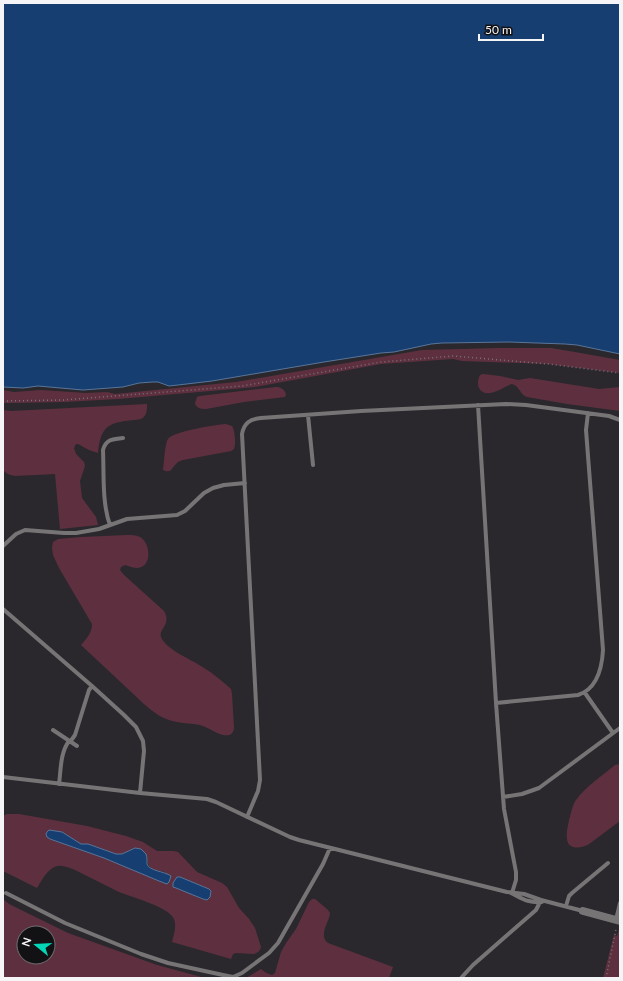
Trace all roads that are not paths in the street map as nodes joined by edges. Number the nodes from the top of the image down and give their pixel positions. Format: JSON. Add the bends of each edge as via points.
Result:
{"nodes":[{"id":1,"x":478,"y":405,"type":"junction"},
{"id":2,"x":588,"y":413,"type":"junction"},
{"id":3,"x":308,"y":415,"type":"junction"},
{"id":4,"x":620,"y":420,"type":"edge"},
{"id":5,"x":123,"y":438,"type":"dead end"},
{"id":6,"x":313,"y":465,"type":"dead end"},
{"id":7,"x":245,"y":484,"type":"junction"},
{"id":8,"x":110,"y":525,"type":"junction"},
{"id":9,"x":3,"y":546,"type":"edge"},
{"id":10,"x":3,"y":609,"type":"edge"},
{"id":11,"x":92,"y":686,"type":"junction"},
{"id":12,"x":585,"y":693,"type":"junction"},
{"id":13,"x":496,"y":703,"type":"junction"},
{"id":14,"x":620,"y":728,"type":"edge"},
{"id":15,"x":53,"y":730,"type":"dead end"},
{"id":16,"x":613,"y":733,"type":"junction"},
{"id":17,"x":70,"y":742,"type":"junction"},
{"id":18,"x":77,"y":746,"type":"dead end"},
{"id":19,"x":3,"y":777,"type":"edge"},
{"id":20,"x":59,"y":784,"type":"junction"},
{"id":21,"x":140,"y":793,"type":"junction"},
{"id":22,"x":503,"y":797,"type":"junction"},
{"id":23,"x":247,"y":817,"type":"junction"},
{"id":24,"x":330,"y":848,"type":"junction"},
{"id":25,"x":608,"y":863,"type":"dead end"},
{"id":26,"x":6,"y":893,"type":"dead end"},
{"id":27,"x":512,"y":893,"type":"junction"},
{"id":28,"x":540,"y":901,"type":"junction"},
{"id":29,"x":620,"y":903,"type":"edge"},
{"id":30,"x":566,"y":906,"type":"junction"},
{"id":31,"x":584,"y":911,"type":"joint"},
{"id":32,"x":618,"y":920,"type":"edge"},
{"id":33,"x":461,"y":978,"type":"edge"}],
"edges":[{"from":1,"to":2,"type":"lane","via":[[516,404]]},
{"from":1,"to":3,"type":"lane"},
{"from":1,"to":13,"type":"lane"},
{"from":2,"to":4,"type":"lane"},
{"from":2,"to":12,"type":"lane","via":[[586,430],[603,650],[597,679]]},
{"from":3,"to":6,"type":"lane"},
{"from":3,"to":7,"type":"lane","via":[[258,418],[244,426],[242,434]]},
{"from":5,"to":8,"type":"lane","via":[[110,440],[103,448],[105,502]]},
{"from":7,"to":8,"type":"lane","via":[[213,488],[177,516],[127,519]]},
{"from":7,"to":23,"type":"lane","via":[[260,780],[258,792]]},
{"from":8,"to":9,"type":"lane","via":[[72,533],[25,530],[16,534]]},
{"from":10,"to":11,"type":"lane"},
{"from":11,"to":17,"type":"lane"},
{"from":11,"to":21,"type":"lane","via":[[129,719],[141,736],[144,754]]},
{"from":12,"to":13,"type":"lane"},
{"from":12,"to":16,"type":"lane"},
{"from":13,"to":22,"type":"lane"},
{"from":14,"to":16,"type":"lane"},
{"from":15,"to":17,"type":"lane"},
{"from":16,"to":22,"type":"lane","via":[[539,788]]},
{"from":17,"to":18,"type":"lane"},
{"from":17,"to":20,"type":"lane","via":[[63,752]]},
{"from":19,"to":20,"type":"lane"},
{"from":20,"to":21,"type":"lane"},
{"from":21,"to":23,"type":"lane","via":[[207,799]]},
{"from":22,"to":27,"type":"lane","via":[[516,872]]},
{"from":23,"to":24,"type":"lane","via":[[290,837]]},
{"from":24,"to":26,"type":"lane","via":[[278,943],[261,960],[236,976],[153,958],[65,924]]},
{"from":24,"to":27,"type":"lane"},
{"from":25,"to":30,"type":"lane","via":[[569,896]]},
{"from":27,"to":28,"type":"lane","via":[[524,894]]},
{"from":28,"to":30,"type":"lane"},
{"from":28,"to":33,"type":"lane","via":[[534,912]]},
{"from":29,"to":32,"type":"lane"},
{"from":30,"to":31,"type":"lane"},
{"from":31,"to":32,"type":"street"}]}
